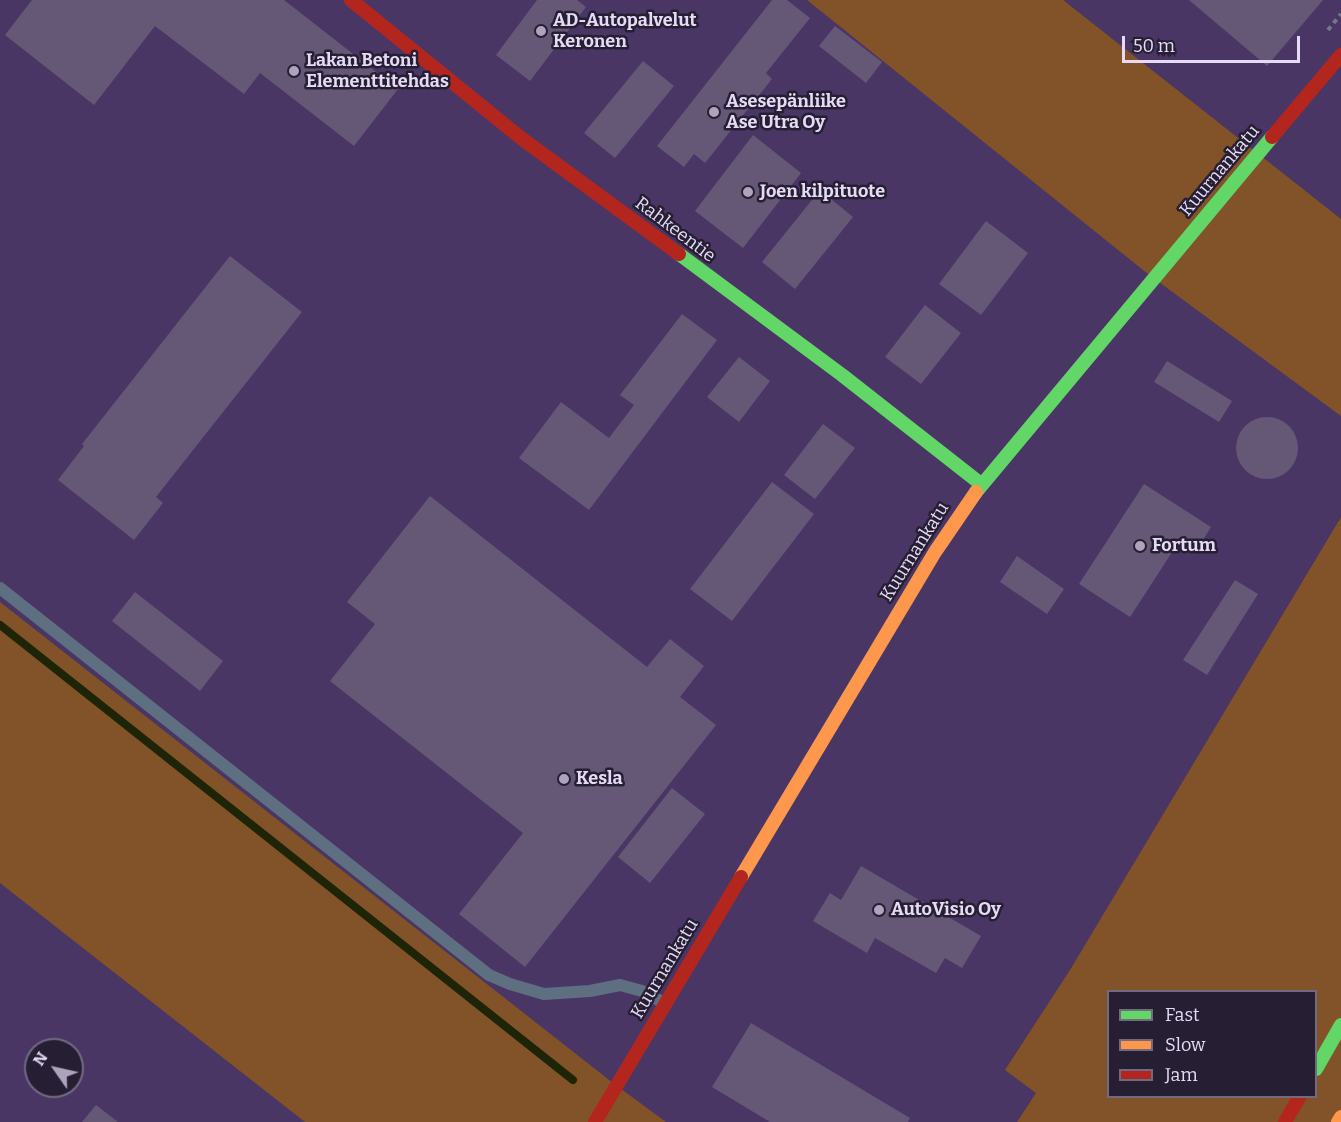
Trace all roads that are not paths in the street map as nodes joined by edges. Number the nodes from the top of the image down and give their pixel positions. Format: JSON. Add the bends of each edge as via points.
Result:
{"nodes":[{"id":1,"x":351,"y":0,"type":"edge"},
{"id":2,"x":1341,"y":55,"type":"edge"},
{"id":3,"x":981,"y":484,"type":"junction"},
{"id":4,"x":0,"y":588,"type":"edge"},
{"id":5,"x":665,"y":1004,"type":"junction"},
{"id":6,"x":1341,"y":1025,"type":"edge"},
{"id":7,"x":1317,"y":1067,"type":"edge"},
{"id":8,"x":1299,"y":1098,"type":"edge"},
{"id":9,"x":1341,"y":1117,"type":"edge"},
{"id":10,"x":595,"y":1122,"type":"edge"},
{"id":11,"x":1286,"y":1122,"type":"edge"},
{"id":12,"x":1338,"y":1122,"type":"edge"}],
"edges":[{"from":1,"to":3,"type":"main road","name":"Rahkeentie","via":[[521,138],[842,375]]},
{"from":2,"to":3,"type":"main road","name":"Kuurnankatu"},
{"from":3,"to":5,"type":"main road","name":"Kuurnankatu","via":[[935,552]]},
{"from":4,"to":5,"type":"lane","via":[[489,975],[543,994],[620,985],[642,991]]},
{"from":5,"to":10,"type":"main road","name":"Kuurnankatu"},
{"from":6,"to":7,"type":"main road"},
{"from":8,"to":11,"type":"main road"},
{"from":9,"to":12,"type":"main road"}]}
